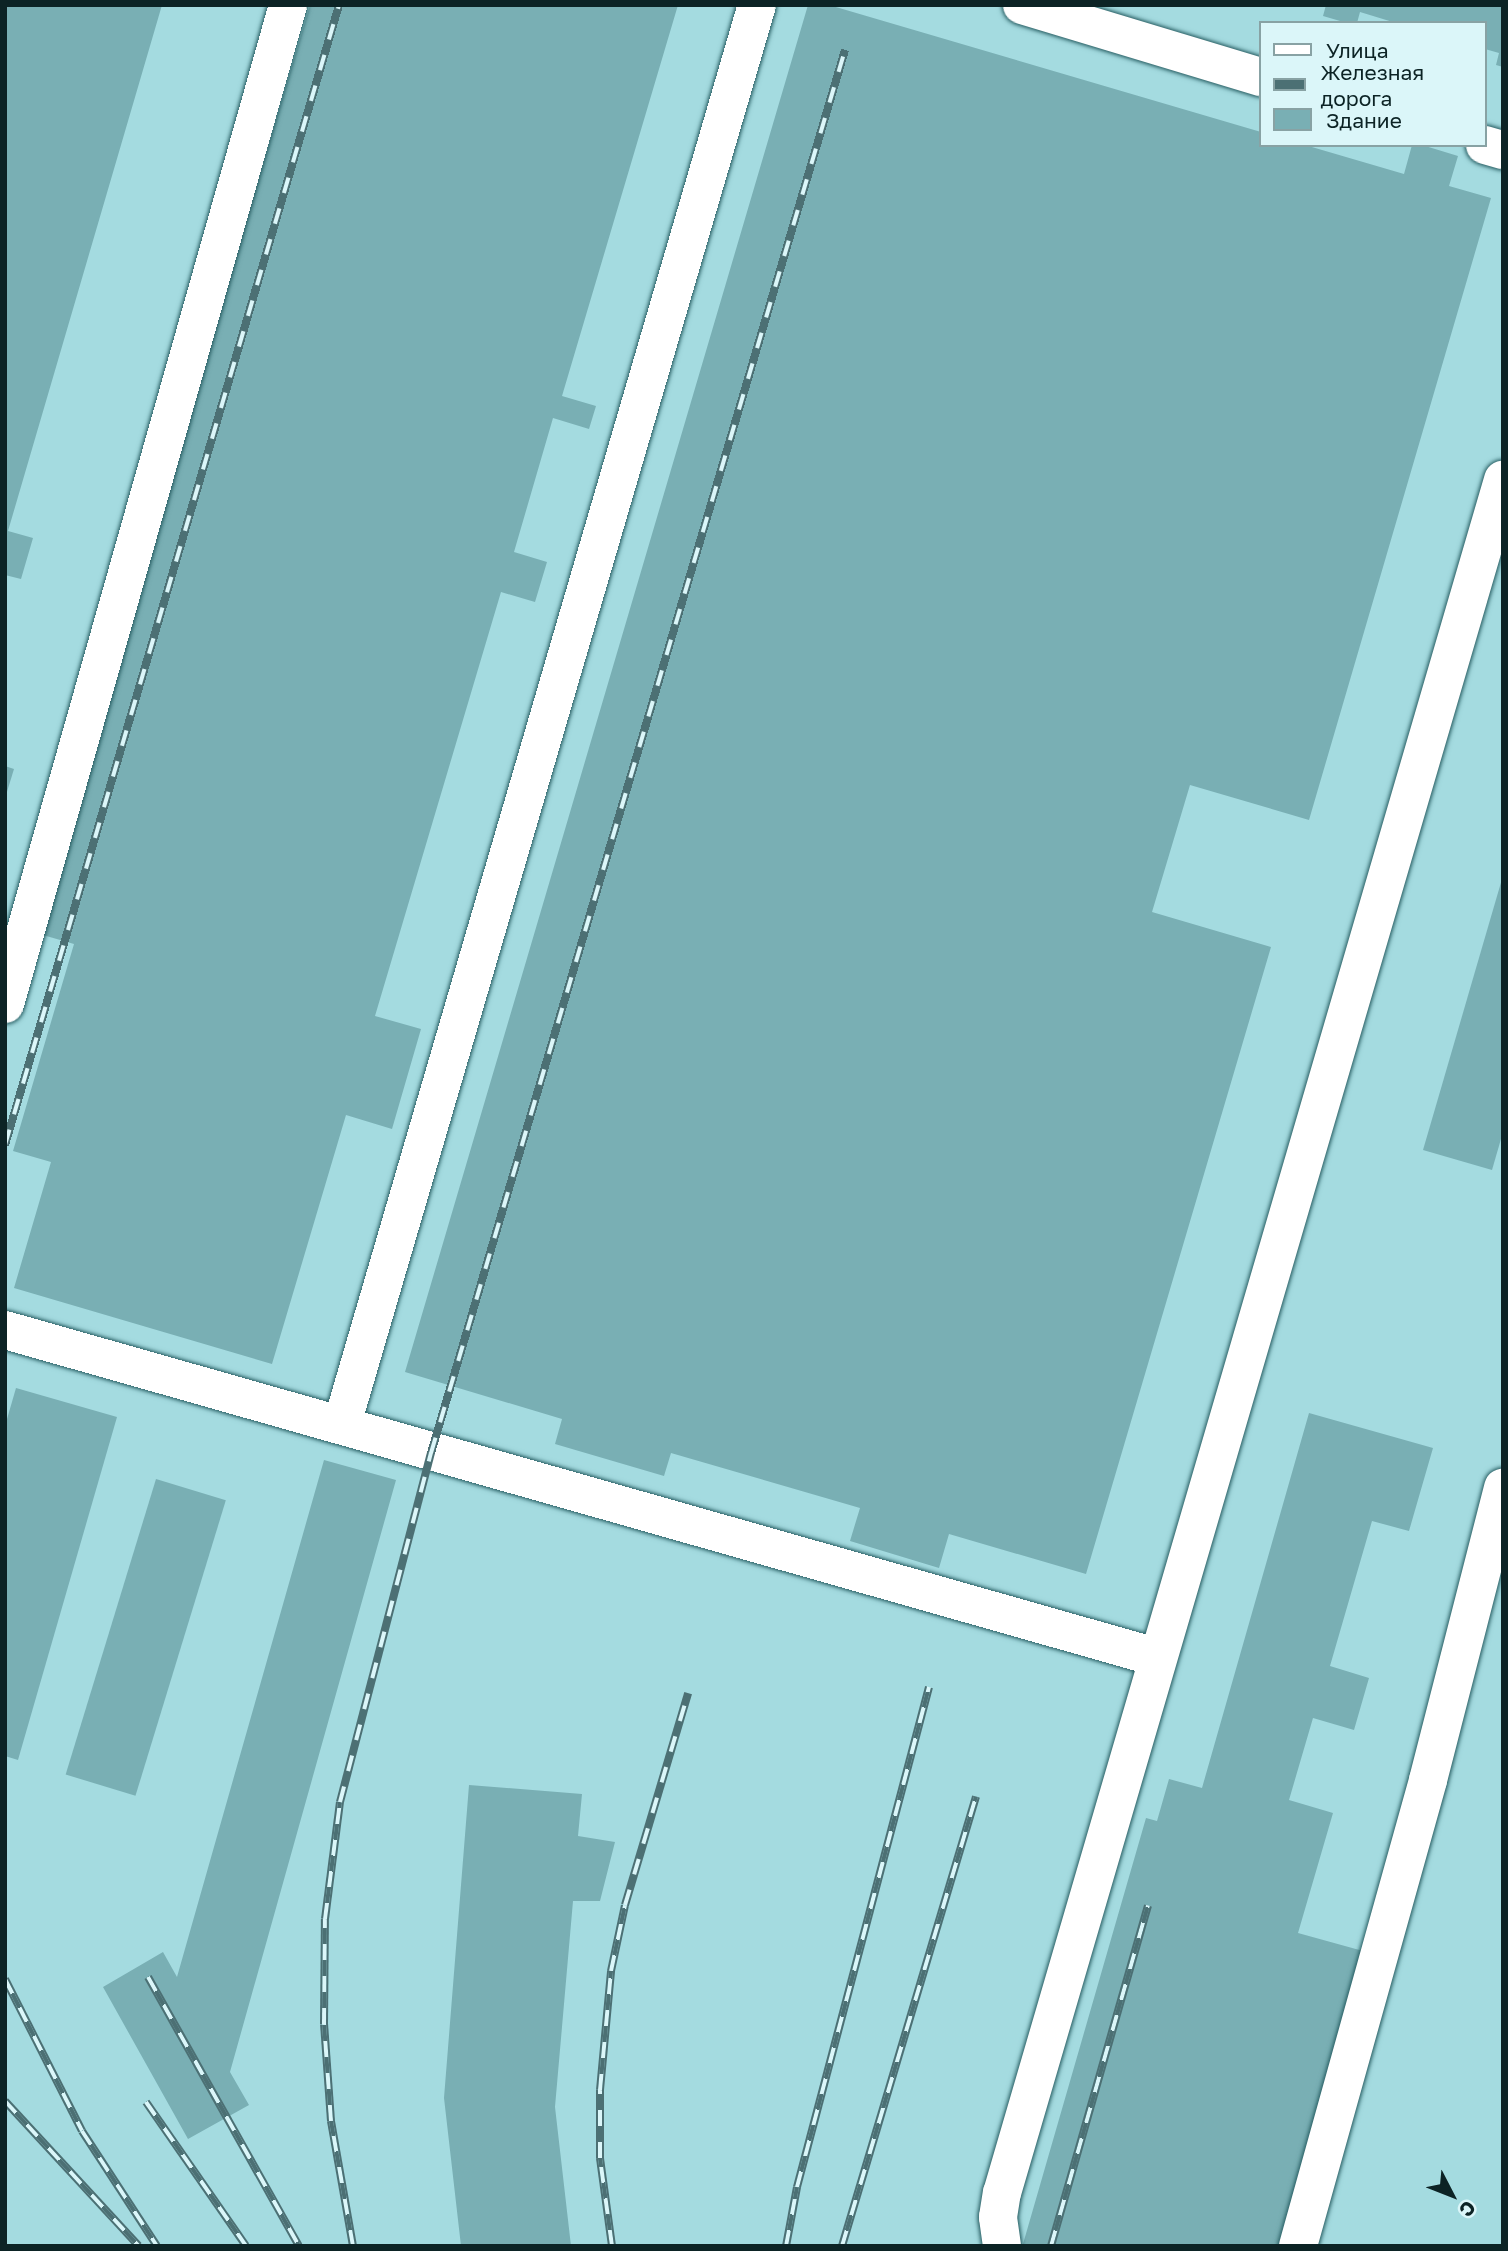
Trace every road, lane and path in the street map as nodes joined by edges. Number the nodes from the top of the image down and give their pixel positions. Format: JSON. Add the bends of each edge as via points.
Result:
{"nodes":[{"id":1,"x":288,"y":5,"type":"edge"},
{"id":2,"x":757,"y":5,"type":"edge"},
{"id":3,"x":1022,"y":5,"type":"edge"},
{"id":4,"x":1260,"y":78,"type":"edge"},
{"id":5,"x":1503,"y":480,"type":"edge"},
{"id":6,"x":5,"y":1004,"type":"edge"},
{"id":7,"x":5,"y":1330,"type":"edge"},
{"id":8,"x":342,"y":1424,"type":"junction"},
{"id":9,"x":1503,"y":1487,"type":"edge"},
{"id":10,"x":1156,"y":1657,"type":"junction"},
{"id":11,"x":1002,"y":2246,"type":"edge"},
{"id":12,"x":1298,"y":2246,"type":"edge"}],
"edges":[{"from":1,"to":6,"type":"lane"},
{"from":2,"to":8,"type":"lane"},
{"from":3,"to":4,"type":"lane"},
{"from":5,"to":10,"type":"lane"},
{"from":7,"to":8,"type":"lane"},
{"from":8,"to":10,"type":"lane"},
{"from":9,"to":12,"type":"lane","via":[[1428,1780]]},
{"from":10,"to":11,"type":"lane","via":[[1002,2193],[998,2217]]}]}
